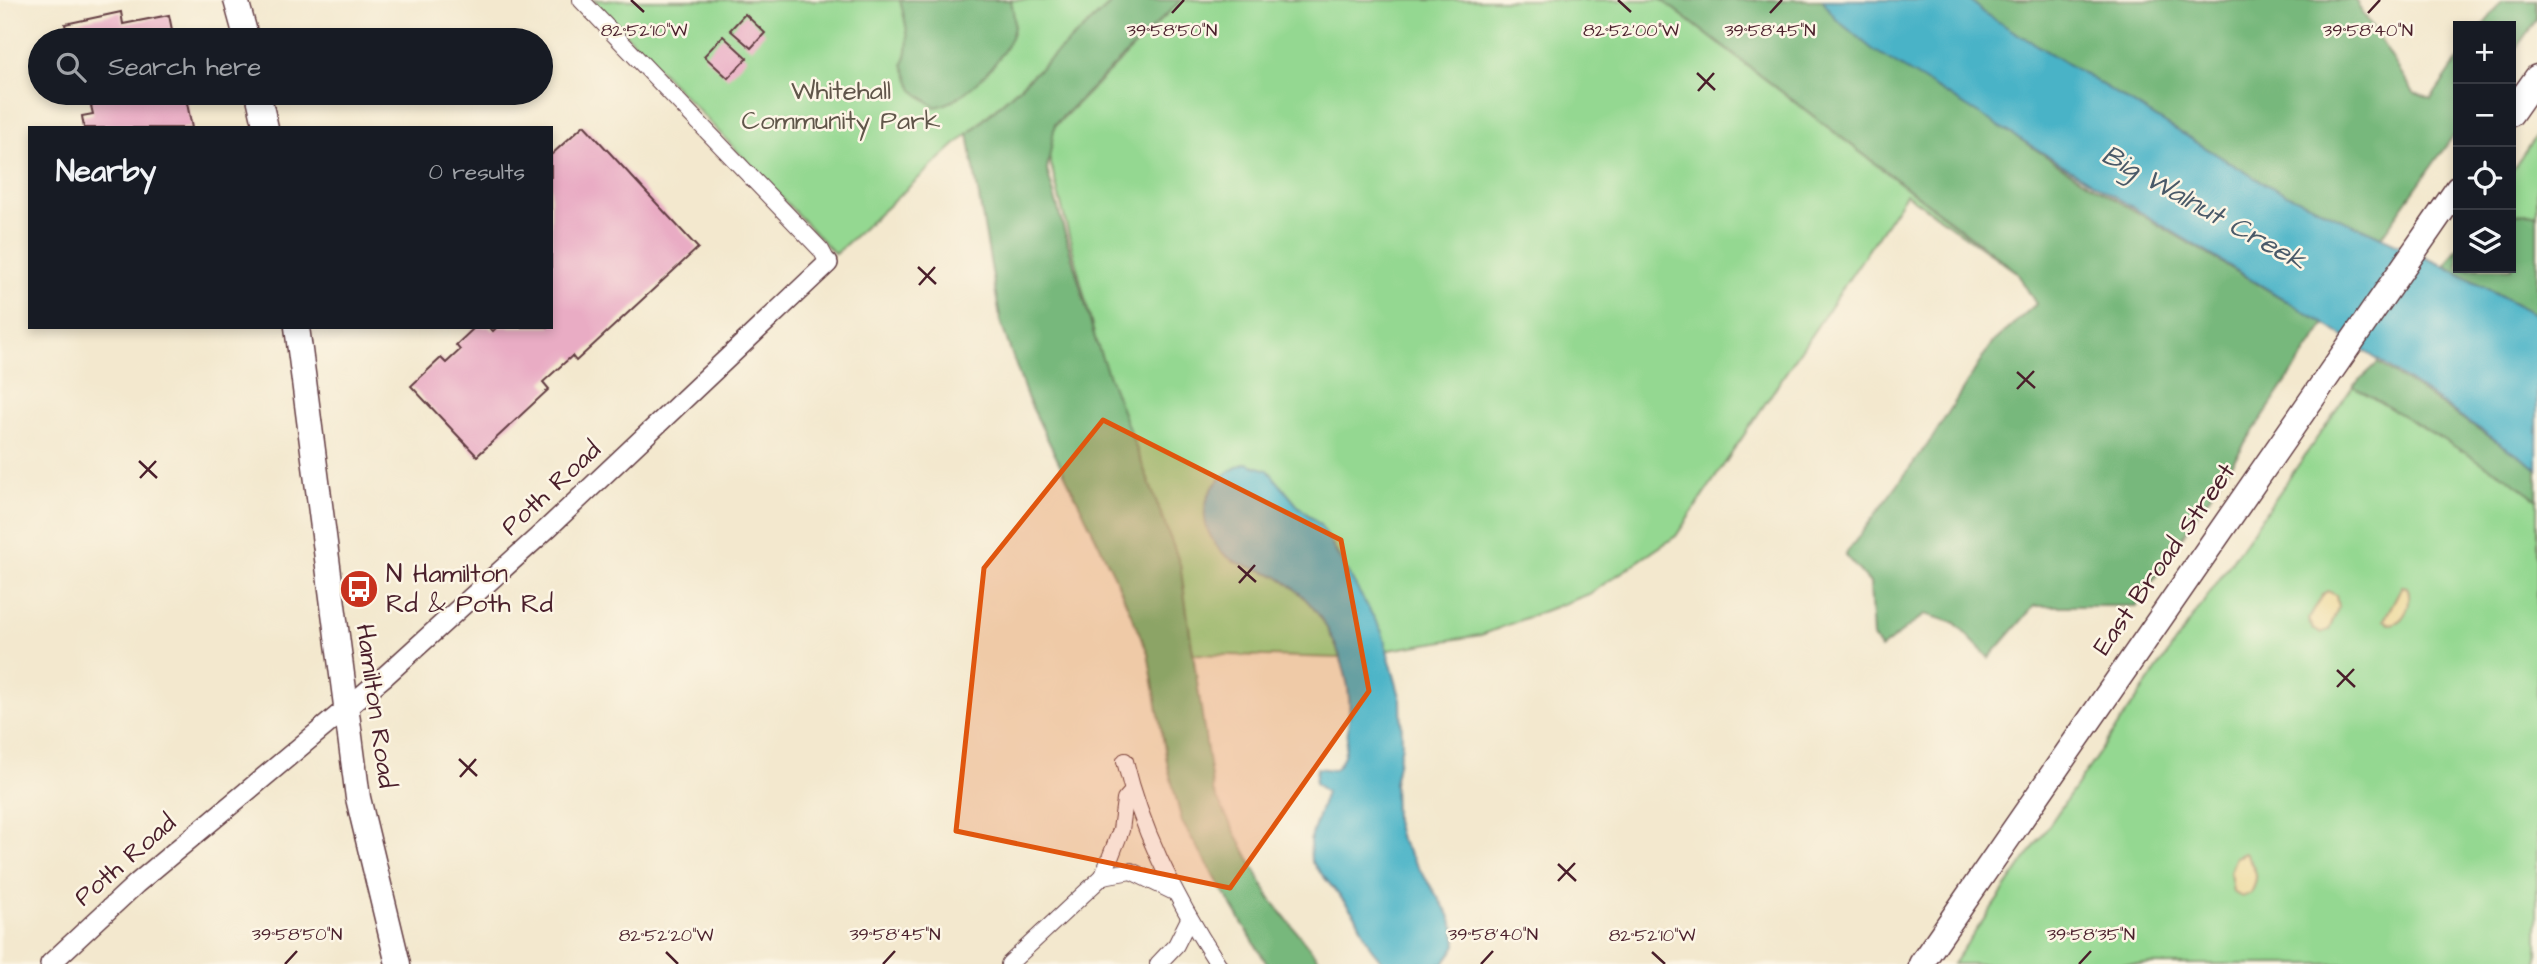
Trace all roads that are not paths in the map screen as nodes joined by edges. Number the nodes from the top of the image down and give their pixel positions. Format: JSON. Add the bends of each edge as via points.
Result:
{"nodes":[{"id":1,"x":236,"y":0,"type":"edge"},
{"id":2,"x":581,"y":0,"type":"edge"},
{"id":3,"x":244,"y":28,"type":"edge"},
{"id":4,"x":2537,"y":77,"type":"edge"},
{"id":5,"x":261,"y":105,"type":"edge"},
{"id":6,"x":2516,"y":107,"type":"edge"},
{"id":7,"x":266,"y":126,"type":"edge"},
{"id":8,"x":2452,"y":197,"type":"edge"},
{"id":9,"x":828,"y":263,"type":"joint"},
{"id":10,"x":297,"y":329,"type":"edge"},
{"id":11,"x":346,"y":710,"type":"junction"},
{"id":12,"x":1125,"y":761,"type":"dead end"},
{"id":13,"x":1132,"y":792,"type":"junction"},
{"id":14,"x":1103,"y":876,"type":"junction"},
{"id":15,"x":1174,"y":892,"type":"junction"},
{"id":16,"x":1189,"y":919,"type":"junction"},
{"id":17,"x":50,"y":964,"type":"edge"},
{"id":18,"x":398,"y":964,"type":"edge"},
{"id":19,"x":1009,"y":964,"type":"edge"},
{"id":20,"x":1158,"y":964,"type":"edge"},
{"id":21,"x":1218,"y":964,"type":"edge"},
{"id":22,"x":1921,"y":964,"type":"edge"}],
"edges":[{"from":1,"to":3,"type":"main road"},
{"from":2,"to":9,"type":"street"},
{"from":4,"to":6,"type":"main road"},
{"from":5,"to":7,"type":"main road"},
{"from":8,"to":22,"type":"main road","name":"East Broad Street"},
{"from":9,"to":11,"type":"street","name":"Poth Road","via":[[549,527]]},
{"from":10,"to":11,"type":"main road","name":"Hamilton Road"},
{"from":11,"to":17,"type":"street","name":"Poth Road","via":[[136,884]]},
{"from":11,"to":18,"type":"main road","name":"Hamilton Road","via":[[358,799]]},
{"from":12,"to":13,"type":"street"},
{"from":13,"to":14,"type":"street","via":[[1125,800],[1121,830]]},
{"from":13,"to":15,"type":"street"},
{"from":14,"to":15,"type":"street","via":[[1131,871]]},
{"from":14,"to":19,"type":"street"},
{"from":15,"to":16,"type":"street"},
{"from":16,"to":20,"type":"street"},
{"from":16,"to":21,"type":"street"}]}
